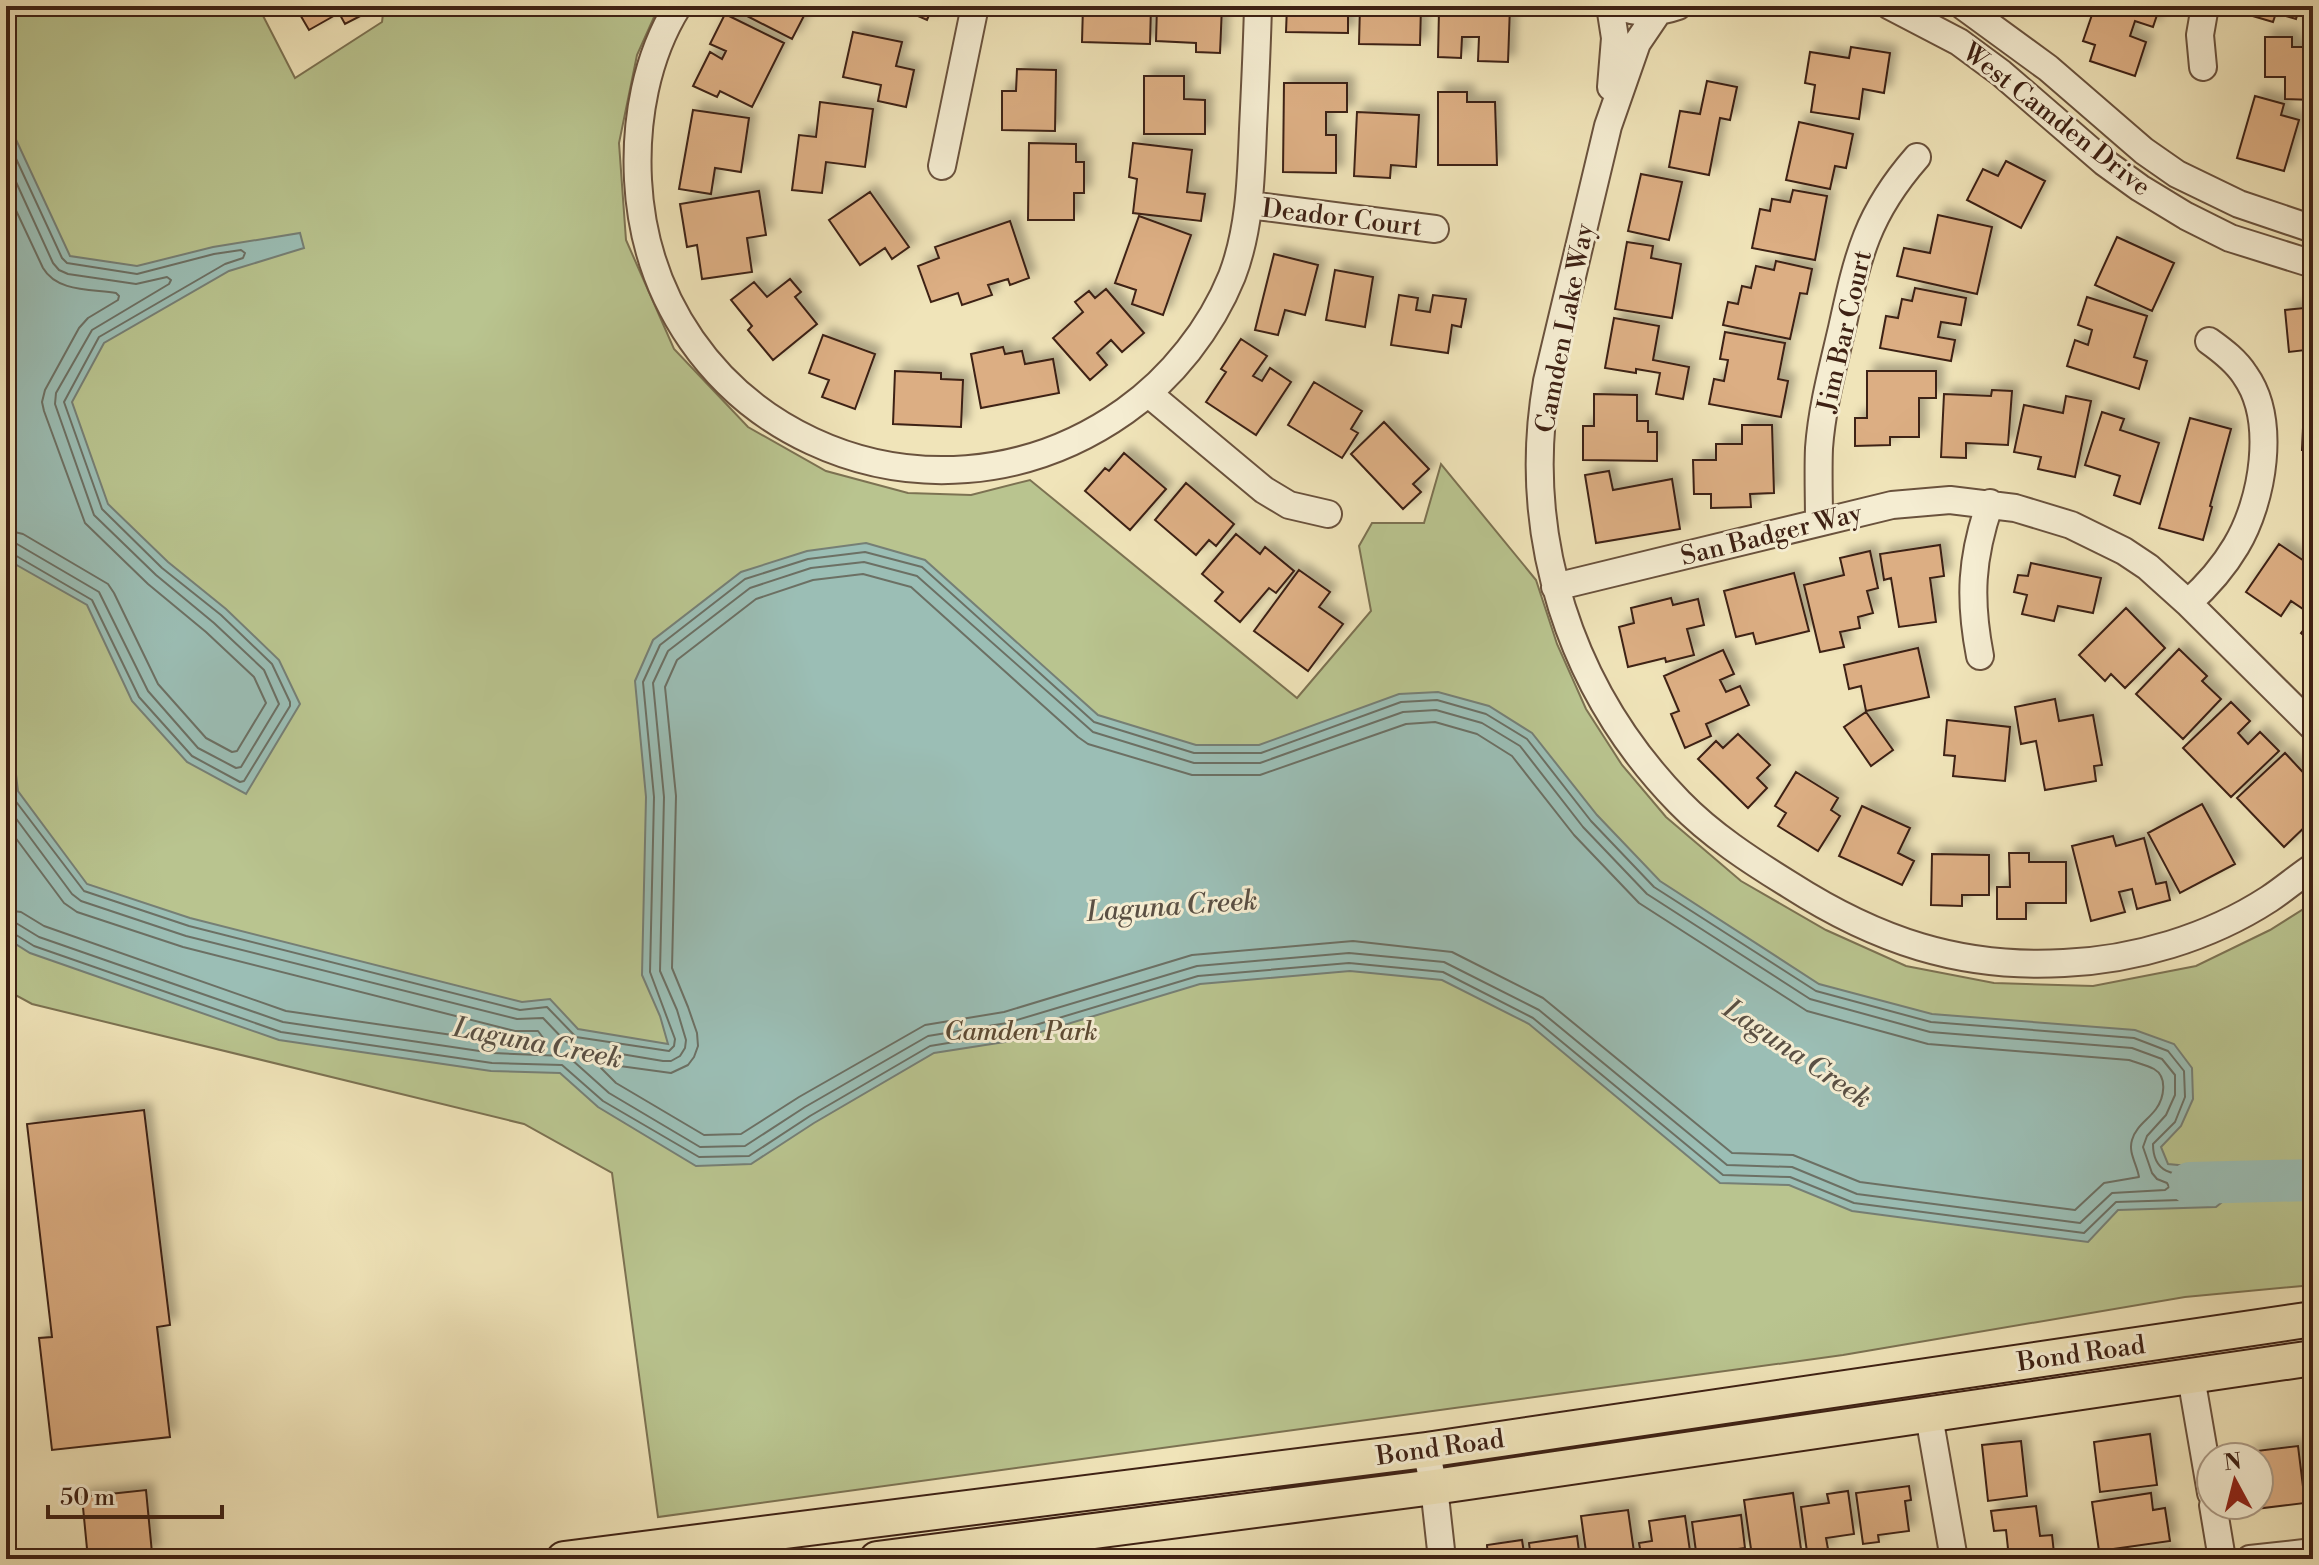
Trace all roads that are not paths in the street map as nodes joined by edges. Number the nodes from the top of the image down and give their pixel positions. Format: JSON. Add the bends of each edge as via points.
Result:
{"nodes":[{"id":1,"x":678,"y":6,"type":"edge"},
{"id":2,"x":975,"y":6,"type":"edge"},
{"id":3,"x":1258,"y":6,"type":"edge"},
{"id":4,"x":1610,"y":6,"type":"edge"},
{"id":5,"x":1619,"y":6,"type":"edge"},
{"id":6,"x":1890,"y":6,"type":"edge"},
{"id":7,"x":1963,"y":6,"type":"edge"},
{"id":8,"x":2205,"y":6,"type":"edge"},
{"id":9,"x":1668,"y":9,"type":"edge"},
{"id":10,"x":2203,"y":67,"type":"dead end"},
{"id":11,"x":1608,"y":126,"type":"junction"},
{"id":12,"x":1917,"y":157,"type":"dead end"},
{"id":13,"x":942,"y":166,"type":"dead end"},
{"id":14,"x":1249,"y":205,"type":"junction"},
{"id":15,"x":1435,"y":229,"type":"dead end"},
{"id":16,"x":2313,"y":229,"type":"edge"},
{"id":17,"x":2313,"y":264,"type":"edge"},
{"id":18,"x":2209,"y":341,"type":"dead end"},
{"id":19,"x":1149,"y":394,"type":"junction"},
{"id":20,"x":1990,"y":503,"type":"junction"},
{"id":21,"x":1328,"y":514,"type":"dead end"},
{"id":22,"x":1819,"y":522,"type":"junction"},
{"id":23,"x":1555,"y":587,"type":"junction"},
{"id":24,"x":2188,"y":603,"type":"junction"},
{"id":25,"x":1980,"y":656,"type":"dead end"},
{"id":26,"x":2313,"y":727,"type":"edge"},
{"id":27,"x":2313,"y":867,"type":"edge"},
{"id":28,"x":2313,"y":1319,"type":"edge"},
{"id":29,"x":2313,"y":1358,"type":"edge"},
{"id":30,"x":2191,"y":1377,"type":"junction"},
{"id":31,"x":1929,"y":1416,"type":"junction"},
{"id":32,"x":2202,"y":1441,"type":"edge"},
{"id":33,"x":1426,"y":1450,"type":"junction"},
{"id":34,"x":1434,"y":1487,"type":"junction"},
{"id":35,"x":2216,"y":1521,"type":"edge"},
{"id":36,"x":2313,"y":1552,"type":"edge"},
{"id":37,"x":564,"y":1559,"type":"edge"},
{"id":38,"x":877,"y":1559,"type":"edge"},
{"id":39,"x":1442,"y":1559,"type":"edge"},
{"id":40,"x":1954,"y":1559,"type":"edge"},
{"id":41,"x":2222,"y":1559,"type":"edge"},
{"id":42,"x":2250,"y":1559,"type":"edge"}],
"edges":[{"from":1,"to":19,"type":"street","via":[[659,44],[639,124],[643,225],[657,275],[680,322],[710,364],[749,402],[800,435],[849,456],[901,468],[955,471],[1008,464],[1058,449],[1106,425]]},
{"from":2,"to":13,"type":"street"},
{"from":3,"to":14,"type":"street"},
{"from":4,"to":11,"type":"street","name":"Camden Lake Way","via":[[1615,38]]},
{"from":5,"to":9,"type":"street","via":[[1641,12]]},
{"from":6,"to":17,"type":"street","name":"West Camden Drive","via":[[1959,42],[2140,188],[2230,238]]},
{"from":7,"to":16,"type":"street","name":"West Camden Drive","via":[[2177,174],[2239,204]]},
{"from":8,"to":10,"type":"street","via":[[2200,35]]},
{"from":9,"to":11,"type":"street","name":"Camden Lake Way","via":[[1637,43]]},
{"from":11,"to":23,"type":"street","name":"Camden Lake Way","via":[[1543,406],[1541,504]]},
{"from":12,"to":22,"type":"street","name":"Jim Bar Court","via":[[1872,220],[1854,270],[1819,447]]},
{"from":14,"to":15,"type":"street","name":"Deador Court"},
{"from":14,"to":19,"type":"street","via":[[1241,249],[1221,299],[1192,345]]},
{"from":18,"to":24,"type":"street","via":[[2246,376],[2257,398],[2263,448],[2256,498],[2238,544]]},
{"from":19,"to":21,"type":"street","via":[[1264,490],[1289,505]]},
{"from":20,"to":22,"type":"street","name":"San Badger Way","via":[[1921,501]]},
{"from":20,"to":24,"type":"street","name":"San Badger Way","via":[[2044,515],[2098,537],[2148,567]]},
{"from":20,"to":25,"type":"street","via":[[1973,576]]},
{"from":22,"to":23,"type":"street","name":"San Badger Way"},
{"from":23,"to":27,"type":"street","name":"Camden Lake Way","via":[[1572,640],[1605,707],[1647,768],[1680,804],[1759,866],[1827,909],[1882,935],[2004,963],[2095,960],[2155,948],[2213,928],[2267,900]]},
{"from":24,"to":26,"type":"street","name":"San Badger Way"},
{"from":28,"to":33,"type":"main road","name":"Bond Road"},
{"from":29,"to":30,"type":"main road","name":"Bond Road"},
{"from":30,"to":31,"type":"main road","name":"Bond Road"},
{"from":30,"to":32,"type":"street"},
{"from":31,"to":34,"type":"main road","name":"Bond Road"},
{"from":31,"to":40,"type":"street"},
{"from":33,"to":34,"type":"street"},
{"from":33,"to":37,"type":"main road","name":"Bond Road"},
{"from":34,"to":38,"type":"main road","name":"Bond Road"},
{"from":34,"to":39,"type":"street"},
{"from":35,"to":41,"type":"street"},
{"from":36,"to":42,"type":"street"}]}
